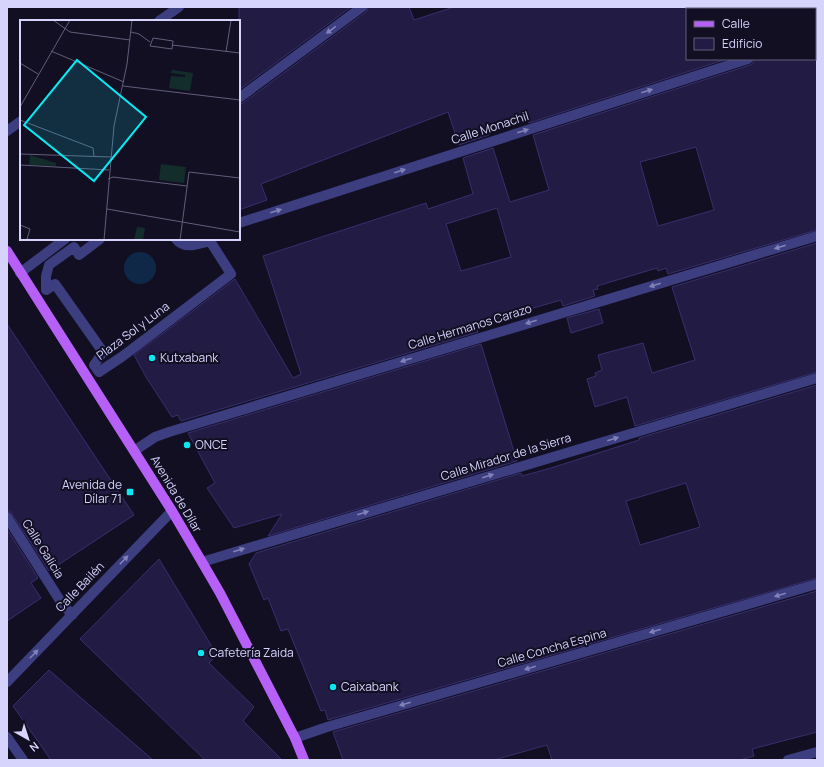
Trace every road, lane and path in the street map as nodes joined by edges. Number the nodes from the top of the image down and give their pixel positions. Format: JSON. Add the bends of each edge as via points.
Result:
{"nodes":[{"id":1,"x":179,"y":7,"type":"edge"},
{"id":2,"x":362,"y":7,"type":"edge"},
{"id":3,"x":160,"y":20,"type":"edge"},
{"id":4,"x":745,"y":60,"type":"edge"},
{"id":5,"x":240,"y":97,"type":"edge"},
{"id":6,"x":20,"y":122,"type":"edge"},
{"id":7,"x":7,"y":131,"type":"edge"},
{"id":8,"x":240,"y":223,"type":"edge"},
{"id":9,"x":817,"y":236,"type":"edge"},
{"id":10,"x":64,"y":240,"type":"edge"},
{"id":11,"x":99,"y":240,"type":"edge"},
{"id":12,"x":177,"y":240,"type":"edge"},
{"id":13,"x":7,"y":251,"type":"edge"},
{"id":14,"x":20,"y":273,"type":"junction"},
{"id":15,"x":817,"y":378,"type":"edge"},
{"id":16,"x":134,"y":450,"type":"junction"},
{"id":17,"x":172,"y":511,"type":"junction"},
{"id":18,"x":7,"y":517,"type":"edge"},
{"id":19,"x":202,"y":562,"type":"junction"},
{"id":20,"x":817,"y":584,"type":"edge"},
{"id":21,"x":72,"y":615,"type":"junction"},
{"id":22,"x":7,"y":682,"type":"edge"},
{"id":23,"x":7,"y":737,"type":"edge"},
{"id":24,"x":295,"y":738,"type":"junction"},
{"id":25,"x":817,"y":752,"type":"edge"},
{"id":26,"x":22,"y":760,"type":"edge"},
{"id":27,"x":304,"y":760,"type":"edge"},
{"id":28,"x":788,"y":760,"type":"edge"}],
"edges":[{"from":1,"to":3,"type":"street"},
{"from":2,"to":5,"type":"street","one_way":true},
{"from":8,"to":4,"type":"street","name":"Calle Monachil","one_way":true},
{"from":6,"to":7,"type":"street"},
{"from":9,"to":16,"type":"street","name":"Calle Hermanos Carazo","one_way":true,"via":[[169,432]]},
{"from":10,"to":14,"type":"street"},
{"from":11,"to":12,"type":"street","name":"Plaza Sol y Luna","via":[[79,255],[74,247],[49,265],[46,290],[55,284],[103,352],[94,365],[99,372],[231,274],[210,241],[189,246]]},
{"from":13,"to":14,"type":"main road","name":"Avenida de Dílar"},
{"from":14,"to":16,"type":"main road","name":"Avenida de Dílar"},
{"from":19,"to":15,"type":"street","name":"Calle Mirador de la Sierra","one_way":true},
{"from":16,"to":17,"type":"main road","name":"Avenida de Dílar"},
{"from":17,"to":19,"type":"main road","name":"Avenida de Dílar"},
{"from":21,"to":17,"type":"street","name":"Calle Bailén","one_way":true},
{"from":18,"to":21,"type":"street","name":"Calle Galicia"},
{"from":19,"to":24,"type":"main road","name":"Avenida de Dílar"},
{"from":20,"to":24,"type":"street","name":"Calle Concha Espina","one_way":true},
{"from":22,"to":21,"type":"street","name":"Calle Bailén","one_way":true},
{"from":23,"to":26,"type":"street"},
{"from":24,"to":27,"type":"main road","name":"Avenida de Dílar"},
{"from":25,"to":28,"type":"street"}]}
